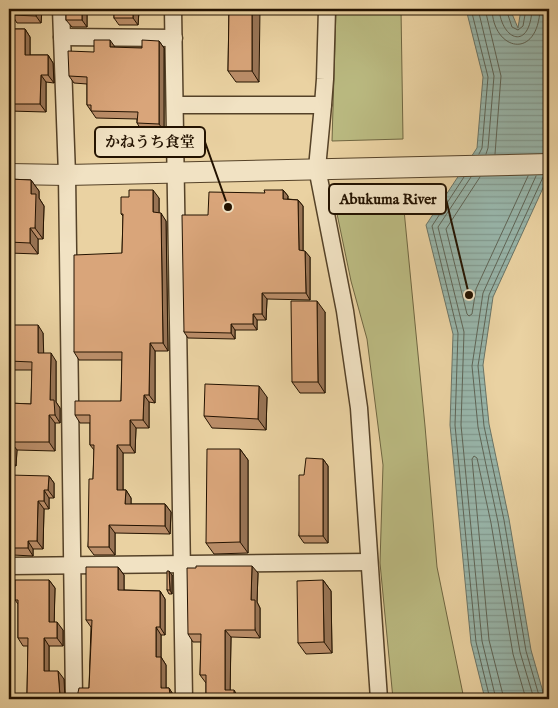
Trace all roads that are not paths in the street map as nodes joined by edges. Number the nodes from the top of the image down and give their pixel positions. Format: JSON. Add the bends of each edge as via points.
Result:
{"nodes":[{"id":1,"x":61,"y":9,"type":"edge"},
{"id":2,"x":173,"y":9,"type":"edge"},
{"id":3,"x":326,"y":9,"type":"edge"},
{"id":4,"x":62,"y":38,"type":"junction"},
{"id":5,"x":174,"y":38,"type":"junction"},
{"id":6,"x":323,"y":104,"type":"junction"},
{"id":7,"x":175,"y":105,"type":"junction"},
{"id":8,"x":549,"y":164,"type":"edge"},
{"id":9,"x":325,"y":168,"type":"junction"},
{"id":10,"x":176,"y":171,"type":"junction"},
{"id":11,"x":9,"y":174,"type":"edge"},
{"id":12,"x":67,"y":175,"type":"junction"},
{"id":13,"x":369,"y":562,"type":"junction"},
{"id":14,"x":182,"y":564,"type":"junction"},
{"id":15,"x":72,"y":565,"type":"junction"},
{"id":16,"x":9,"y":566,"type":"edge"},
{"id":17,"x":74,"y":699,"type":"edge"},
{"id":18,"x":184,"y":699,"type":"edge"},
{"id":19,"x":379,"y":699,"type":"edge"}],
"edges":[{"from":1,"to":4,"type":"street"},
{"from":2,"to":5,"type":"street"},
{"from":3,"to":6,"type":"street"},
{"from":4,"to":5,"type":"street"},
{"from":4,"to":12,"type":"street"},
{"from":5,"to":7,"type":"street"},
{"from":6,"to":7,"type":"street"},
{"from":6,"to":9,"type":"street"},
{"from":7,"to":10,"type":"street"},
{"from":8,"to":9,"type":"street"},
{"from":9,"to":10,"type":"street"},
{"from":9,"to":13,"type":"street","via":[[359,408]]},
{"from":10,"to":12,"type":"street"},
{"from":10,"to":14,"type":"street"},
{"from":11,"to":12,"type":"street"},
{"from":12,"to":15,"type":"street"},
{"from":13,"to":14,"type":"street"},
{"from":13,"to":19,"type":"street"},
{"from":14,"to":15,"type":"street"},
{"from":14,"to":18,"type":"street"},
{"from":15,"to":16,"type":"street"},
{"from":15,"to":17,"type":"street"}]}
